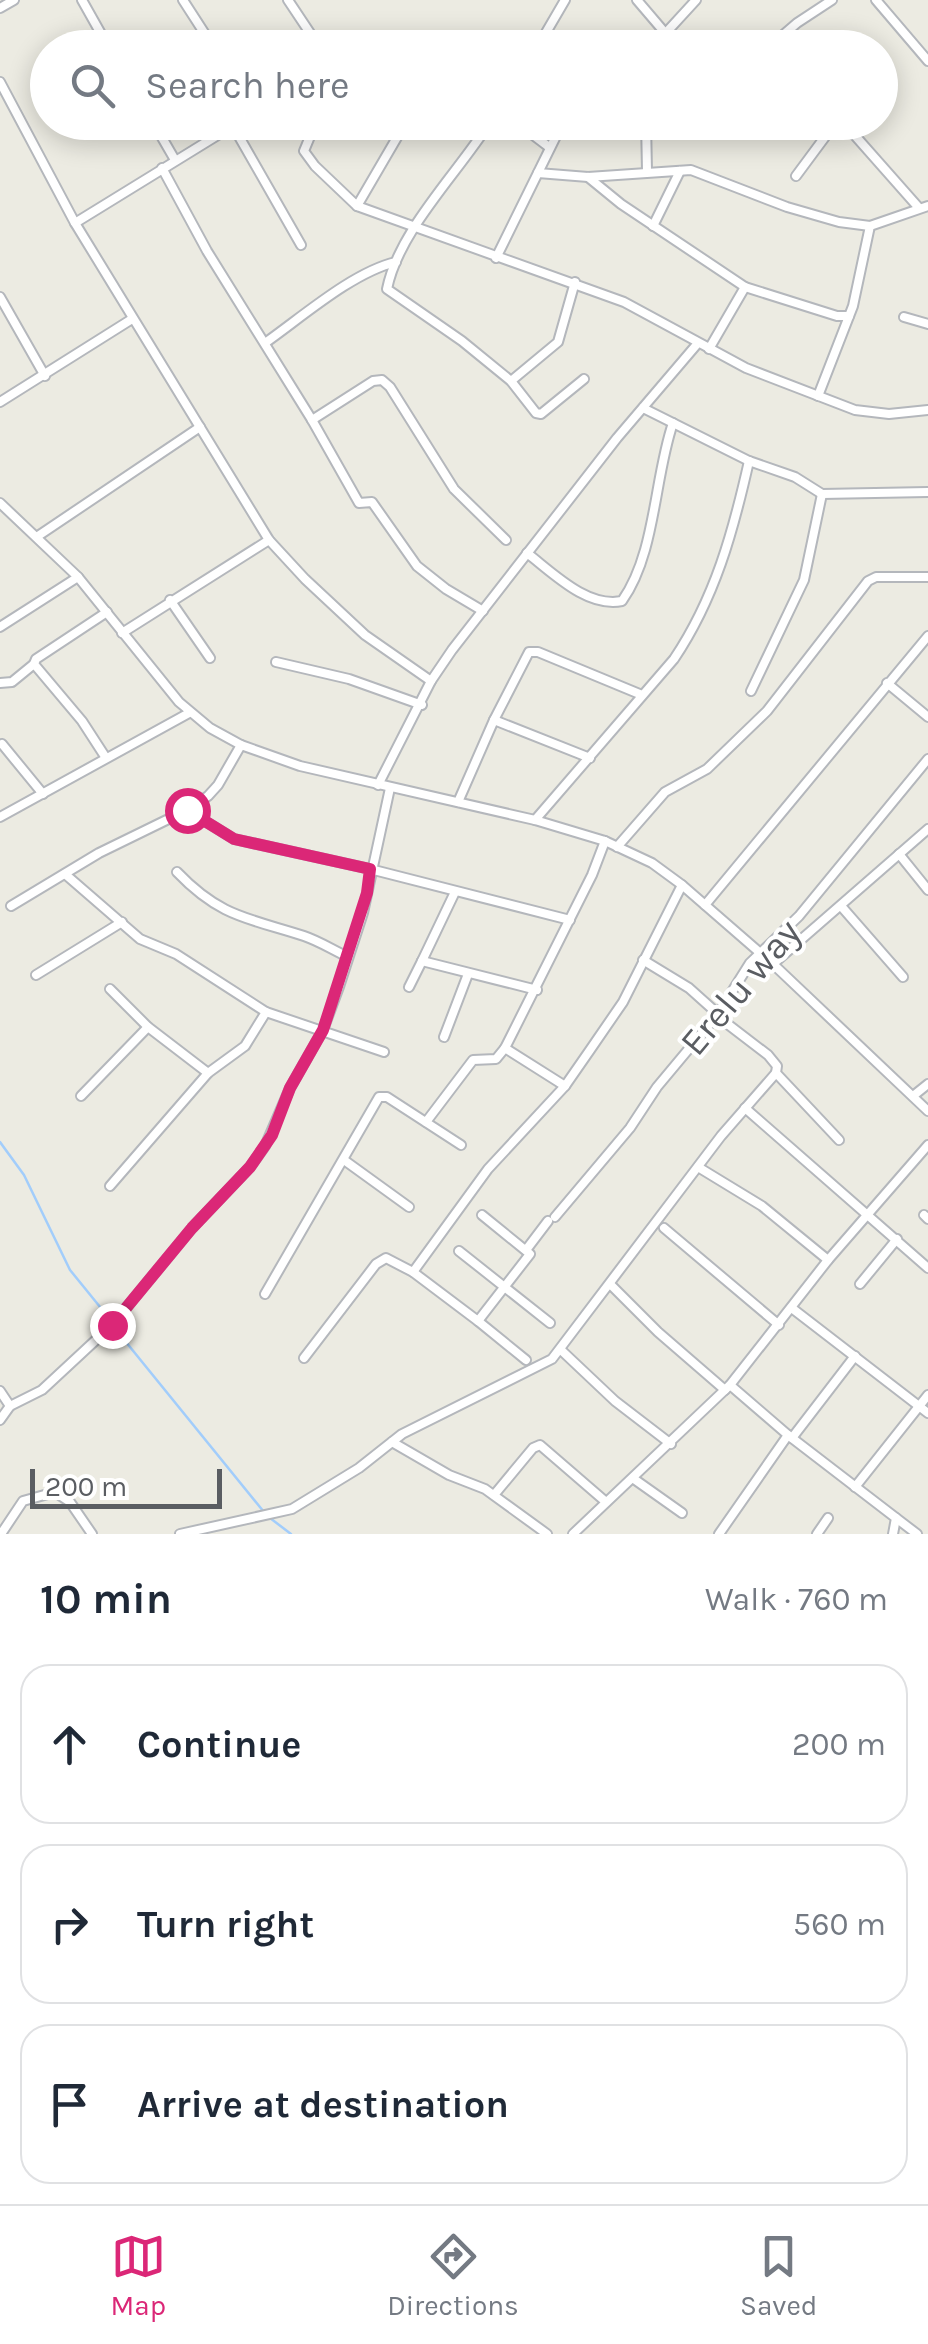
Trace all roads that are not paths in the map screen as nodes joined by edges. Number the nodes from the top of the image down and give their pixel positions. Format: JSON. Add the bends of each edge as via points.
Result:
{"nodes":[{"id":1,"x":14,"y":0,"type":"edge"},
{"id":2,"x":82,"y":0,"type":"edge"},
{"id":3,"x":183,"y":0,"type":"edge"},
{"id":4,"x":288,"y":0,"type":"edge"},
{"id":5,"x":565,"y":0,"type":"edge"},
{"id":6,"x":637,"y":0,"type":"edge"},
{"id":7,"x":696,"y":0,"type":"edge"},
{"id":8,"x":832,"y":0,"type":"edge"},
{"id":9,"x":876,"y":0,"type":"edge"},
{"id":10,"x":0,"y":8,"type":"edge"},
{"id":11,"x":99,"y":30,"type":"edge"},
{"id":12,"x":202,"y":30,"type":"edge"},
{"id":13,"x":308,"y":30,"type":"edge"},
{"id":14,"x":548,"y":30,"type":"edge"},
{"id":15,"x":663,"y":30,"type":"edge"},
{"id":16,"x":670,"y":30,"type":"edge"},
{"id":17,"x":788,"y":30,"type":"edge"},
{"id":18,"x":928,"y":61,"type":"edge"},
{"id":19,"x":0,"y":82,"type":"edge"},
{"id":20,"x":30,"y":139,"type":"edge"},
{"id":21,"x":31,"y":140,"type":"edge"},
{"id":22,"x":163,"y":140,"type":"edge"},
{"id":23,"x":209,"y":140,"type":"edge"},
{"id":24,"x":245,"y":140,"type":"edge"},
{"id":25,"x":309,"y":140,"type":"edge"},
{"id":26,"x":396,"y":140,"type":"edge"},
{"id":27,"x":477,"y":140,"type":"edge"},
{"id":28,"x":540,"y":140,"type":"edge"},
{"id":29,"x":553,"y":140,"type":"edge"},
{"id":30,"x":646,"y":140,"type":"edge"},
{"id":31,"x":825,"y":140,"type":"edge"},
{"id":32,"x":858,"y":140,"type":"edge"},
{"id":33,"x":549,"y":147,"type":"junction"},
{"id":34,"x":175,"y":160,"type":"junction"},
{"id":35,"x":162,"y":168,"type":"junction"},
{"id":36,"x":647,"y":171,"type":"junction"},
{"id":37,"x":680,"y":171,"type":"junction"},
{"id":38,"x":538,"y":173,"type":"junction"},
{"id":39,"x":796,"y":176,"type":"dead end"},
{"id":40,"x":588,"y":177,"type":"junction"},
{"id":41,"x":357,"y":206,"type":"junction"},
{"id":42,"x":923,"y":207,"type":"edge"},
{"id":43,"x":75,"y":224,"type":"junction"},
{"id":44,"x":653,"y":226,"type":"junction"},
{"id":45,"x":870,"y":226,"type":"junction"},
{"id":46,"x":414,"y":228,"type":"junction"},
{"id":47,"x":301,"y":246,"type":"dead end"},
{"id":48,"x":496,"y":258,"type":"junction"},
{"id":49,"x":396,"y":262,"type":"junction"},
{"id":50,"x":575,"y":282,"type":"junction"},
{"id":51,"x":745,"y":287,"type":"junction"},
{"id":52,"x":0,"y":297,"type":"edge"},
{"id":53,"x":849,"y":316,"type":"junction"},
{"id":54,"x":904,"y":317,"type":"dead end"},
{"id":55,"x":132,"y":320,"type":"junction"},
{"id":56,"x":928,"y":324,"type":"edge"},
{"id":57,"x":698,"y":342,"type":"junction"},
{"id":58,"x":265,"y":343,"type":"junction"},
{"id":59,"x":709,"y":349,"type":"junction"},
{"id":60,"x":45,"y":376,"type":"junction"},
{"id":61,"x":584,"y":378,"type":"dead end"},
{"id":62,"x":510,"y":381,"type":"junction"},
{"id":63,"x":818,"y":396,"type":"junction"},
{"id":64,"x":0,"y":402,"type":"edge"},
{"id":65,"x":644,"y":408,"type":"junction"},
{"id":66,"x":928,"y":410,"type":"edge"},
{"id":67,"x":312,"y":420,"type":"junction"},
{"id":68,"x":673,"y":423,"type":"junction"},
{"id":69,"x":200,"y":427,"type":"junction"},
{"id":70,"x":749,"y":460,"type":"junction"},
{"id":71,"x":928,"y":492,"type":"edge"},
{"id":72,"x":822,"y":494,"type":"junction"},
{"id":73,"x":0,"y":503,"type":"edge"},
{"id":74,"x":11,"y":514,"type":"junction"},
{"id":75,"x":0,"y":521,"type":"edge"},
{"id":76,"x":38,"y":536,"type":"junction"},
{"id":77,"x":269,"y":540,"type":"junction"},
{"id":78,"x":506,"y":540,"type":"dead end"},
{"id":79,"x":527,"y":553,"type":"junction"},
{"id":80,"x":78,"y":577,"type":"junction"},
{"id":81,"x":928,"y":577,"type":"edge"},
{"id":82,"x":170,"y":600,"type":"junction"},
{"id":83,"x":484,"y":610,"type":"junction"},
{"id":84,"x":107,"y":612,"type":"junction"},
{"id":85,"x":0,"y":627,"type":"edge"},
{"id":86,"x":122,"y":632,"type":"junction"},
{"id":87,"x":928,"y":636,"type":"edge"},
{"id":88,"x":210,"y":658,"type":"dead end"},
{"id":89,"x":276,"y":662,"type":"dead end"},
{"id":90,"x":34,"y":664,"type":"junction"},
{"id":91,"x":432,"y":681,"type":"junction"},
{"id":92,"x":0,"y":683,"type":"edge"},
{"id":93,"x":887,"y":684,"type":"junction"},
{"id":94,"x":751,"y":691,"type":"dead end"},
{"id":95,"x":642,"y":695,"type":"junction"},
{"id":96,"x":422,"y":705,"type":"junction"},
{"id":97,"x":190,"y":713,"type":"junction"},
{"id":98,"x":928,"y":717,"type":"edge"},
{"id":99,"x":494,"y":720,"type":"junction"},
{"id":100,"x":2,"y":744,"type":"edge"},
{"id":101,"x":241,"y":746,"type":"junction"},
{"id":102,"x":106,"y":758,"type":"junction"},
{"id":103,"x":590,"y":758,"type":"junction"},
{"id":104,"x":928,"y":760,"type":"edge"},
{"id":105,"x":378,"y":785,"type":"junction"},
{"id":106,"x":390,"y":788,"type":"junction"},
{"id":107,"x":43,"y":794,"type":"junction"},
{"id":108,"x":458,"y":802,"type":"junction"},
{"id":109,"x":187,"y":810,"type":"junction"},
{"id":110,"x":0,"y":817,"type":"edge"},
{"id":111,"x":536,"y":820,"type":"junction"},
{"id":112,"x":928,"y":830,"type":"edge"},
{"id":113,"x":605,"y":840,"type":"junction"},
{"id":114,"x":618,"y":846,"type":"junction"},
{"id":115,"x":899,"y":854,"type":"junction"},
{"id":116,"x":370,"y":869,"type":"junction"},
{"id":117,"x":177,"y":872,"type":"dead end"},
{"id":118,"x":65,"y":874,"type":"junction"},
{"id":119,"x":682,"y":885,"type":"junction"},
{"id":120,"x":928,"y":890,"type":"edge"},
{"id":121,"x":456,"y":892,"type":"junction"},
{"id":122,"x":704,"y":904,"type":"junction"},
{"id":123,"x":11,"y":906,"type":"dead end"},
{"id":124,"x":842,"y":906,"type":"junction"},
{"id":125,"x":570,"y":920,"type":"junction"},
{"id":126,"x":122,"y":922,"type":"junction"},
{"id":127,"x":762,"y":954,"type":"junction"},
{"id":128,"x":348,"y":956,"type":"junction"},
{"id":129,"x":644,"y":960,"type":"junction"},
{"id":130,"x":422,"y":961,"type":"junction"},
{"id":131,"x":774,"y":964,"type":"junction"},
{"id":132,"x":468,"y":974,"type":"junction"},
{"id":133,"x":36,"y":975,"type":"dead end"},
{"id":134,"x":904,"y":976,"type":"dead end"},
{"id":135,"x":409,"y":987,"type":"dead end"},
{"id":136,"x":110,"y":989,"type":"dead end"},
{"id":137,"x":536,"y":990,"type":"junction"},
{"id":138,"x":266,"y":1012,"type":"junction"},
{"id":139,"x":719,"y":1016,"type":"junction"},
{"id":140,"x":148,"y":1027,"type":"junction"},
{"id":141,"x":323,"y":1030,"type":"junction"},
{"id":142,"x":444,"y":1037,"type":"dead end"},
{"id":143,"x":506,"y":1048,"type":"junction"},
{"id":144,"x":384,"y":1052,"type":"dead end"},
{"id":145,"x":208,"y":1073,"type":"junction"},
{"id":146,"x":776,"y":1073,"type":"junction"},
{"id":147,"x":928,"y":1084,"type":"edge"},
{"id":148,"x":564,"y":1086,"type":"junction"},
{"id":149,"x":81,"y":1096,"type":"dead end"},
{"id":150,"x":913,"y":1096,"type":"junction"},
{"id":151,"x":745,"y":1108,"type":"junction"},
{"id":152,"x":928,"y":1110,"type":"edge"},
{"id":153,"x":426,"y":1122,"type":"junction"},
{"id":154,"x":839,"y":1140,"type":"dead end"},
{"id":155,"x":460,"y":1145,"type":"dead end"},
{"id":156,"x":928,"y":1145,"type":"edge"},
{"id":157,"x":344,"y":1160,"type":"junction"},
{"id":158,"x":698,"y":1167,"type":"junction"},
{"id":159,"x":110,"y":1186,"type":"dead end"},
{"id":160,"x":409,"y":1207,"type":"dead end"},
{"id":161,"x":868,"y":1213,"type":"junction"},
{"id":162,"x":482,"y":1215,"type":"dead end"},
{"id":163,"x":664,"y":1228,"type":"dead end"},
{"id":164,"x":898,"y":1239,"type":"junction"},
{"id":165,"x":526,"y":1250,"type":"junction"},
{"id":166,"x":460,"y":1251,"type":"dead end"},
{"id":167,"x":828,"y":1260,"type":"junction"},
{"id":168,"x":928,"y":1268,"type":"edge"},
{"id":169,"x":413,"y":1272,"type":"junction"},
{"id":170,"x":610,"y":1284,"type":"junction"},
{"id":171,"x":860,"y":1284,"type":"dead end"},
{"id":172,"x":506,"y":1287,"type":"junction"},
{"id":173,"x":266,"y":1294,"type":"dead end"},
{"id":174,"x":793,"y":1308,"type":"junction"},
{"id":175,"x":478,"y":1322,"type":"junction"},
{"id":176,"x":550,"y":1322,"type":"dead end"},
{"id":177,"x":779,"y":1325,"type":"junction"},
{"id":178,"x":561,"y":1350,"type":"junction"},
{"id":179,"x":855,"y":1356,"type":"junction"},
{"id":180,"x":304,"y":1358,"type":"dead end"},
{"id":181,"x":526,"y":1360,"type":"dead end"},
{"id":182,"x":727,"y":1388,"type":"junction"},
{"id":183,"x":0,"y":1391,"type":"edge"},
{"id":184,"x":928,"y":1395,"type":"edge"},
{"id":185,"x":917,"y":1405,"type":"junction"},
{"id":186,"x":10,"y":1406,"type":"junction"},
{"id":187,"x":928,"y":1413,"type":"edge"},
{"id":188,"x":0,"y":1420,"type":"edge"},
{"id":189,"x":790,"y":1436,"type":"junction"},
{"id":190,"x":392,"y":1442,"type":"junction"},
{"id":191,"x":671,"y":1444,"type":"junction"},
{"id":192,"x":634,"y":1479,"type":"junction"},
{"id":193,"x":855,"y":1487,"type":"junction"},
{"id":194,"x":494,"y":1495,"type":"junction"},
{"id":195,"x":606,"y":1502,"type":"junction"},
{"id":196,"x":682,"y":1513,"type":"dead end"},
{"id":197,"x":828,"y":1518,"type":"dead end"},
{"id":198,"x":896,"y":1518,"type":"junction"},
{"id":199,"x":1,"y":1534,"type":"edge"},
{"id":200,"x":92,"y":1534,"type":"edge"},
{"id":201,"x":180,"y":1534,"type":"edge"},
{"id":202,"x":547,"y":1534,"type":"edge"},
{"id":203,"x":573,"y":1534,"type":"edge"},
{"id":204,"x":719,"y":1534,"type":"edge"},
{"id":205,"x":817,"y":1534,"type":"edge"},
{"id":206,"x":893,"y":1534,"type":"edge"},
{"id":207,"x":918,"y":1534,"type":"edge"}],
"edges":[{"from":1,"to":10,"type":"street"},
{"from":2,"to":11,"type":"street"},
{"from":3,"to":12,"type":"street"},
{"from":4,"to":13,"type":"street"},
{"from":5,"to":14,"type":"street"},
{"from":6,"to":15,"type":"street"},
{"from":7,"to":16,"type":"street"},
{"from":8,"to":17,"type":"street"},
{"from":9,"to":18,"type":"street"},
{"from":19,"to":20,"type":"street"},
{"from":21,"to":43,"type":"street"},
{"from":22,"to":34,"type":"street"},
{"from":23,"to":34,"type":"street"},
{"from":24,"to":47,"type":"street"},
{"from":25,"to":41,"type":"street","via":[[304,151],[315,166]]},
{"from":26,"to":41,"type":"street"},
{"from":27,"to":46,"type":"street"},
{"from":28,"to":33,"type":"street"},
{"from":29,"to":33,"type":"street"},
{"from":30,"to":36,"type":"street"},
{"from":31,"to":39,"type":"street"},
{"from":32,"to":42,"type":"street"},
{"from":33,"to":38,"type":"street"},
{"from":34,"to":35,"type":"street"},
{"from":35,"to":43,"type":"street"},
{"from":35,"to":58,"type":"street"},
{"from":36,"to":37,"type":"street"},
{"from":36,"to":40,"type":"street"},
{"from":37,"to":44,"type":"street"},
{"from":37,"to":45,"type":"street","via":[[812,215]]},
{"from":38,"to":40,"type":"street"},
{"from":38,"to":48,"type":"street"},
{"from":40,"to":44,"type":"street"},
{"from":41,"to":46,"type":"street"},
{"from":42,"to":45,"type":"street"},
{"from":43,"to":55,"type":"street"},
{"from":44,"to":51,"type":"street"},
{"from":45,"to":53,"type":"street"},
{"from":46,"to":48,"type":"street"},
{"from":46,"to":49,"type":"street"},
{"from":48,"to":50,"type":"street"},
{"from":49,"to":58,"type":"street","via":[[357,279]]},
{"from":49,"to":62,"type":"street","via":[[390,293]]},
{"from":50,"to":57,"type":"street"},
{"from":50,"to":62,"type":"street","via":[[558,342]]},
{"from":51,"to":53,"type":"street"},
{"from":51,"to":59,"type":"street"},
{"from":52,"to":60,"type":"street"},
{"from":53,"to":63,"type":"street"},
{"from":54,"to":56,"type":"street"},
{"from":55,"to":60,"type":"street"},
{"from":55,"to":69,"type":"street"},
{"from":57,"to":59,"type":"street"},
{"from":57,"to":65,"type":"street"},
{"from":58,"to":67,"type":"street"},
{"from":59,"to":63,"type":"street"},
{"from":60,"to":64,"type":"street"},
{"from":61,"to":62,"type":"street","via":[[541,414]]},
{"from":63,"to":66,"type":"street","via":[[876,414]]},
{"from":65,"to":68,"type":"street"},
{"from":65,"to":79,"type":"street"},
{"from":67,"to":78,"type":"street","via":[[382,380],[454,489]]},
{"from":67,"to":83,"type":"street","via":[[359,504],[372,502],[417,566]]},
{"from":68,"to":70,"type":"street"},
{"from":68,"to":79,"type":"street","via":[[650,524],[622,601],[574,589]]},
{"from":69,"to":76,"type":"street"},
{"from":69,"to":77,"type":"street"},
{"from":70,"to":72,"type":"street"},
{"from":70,"to":95,"type":"street","via":[[706,607],[674,660]]},
{"from":71,"to":72,"type":"street"},
{"from":72,"to":94,"type":"street","via":[[804,580]]},
{"from":73,"to":74,"type":"street"},
{"from":74,"to":75,"type":"street"},
{"from":74,"to":76,"type":"street"},
{"from":76,"to":80,"type":"street"},
{"from":77,"to":82,"type":"street"},
{"from":77,"to":91,"type":"street","via":[[365,635]]},
{"from":79,"to":83,"type":"street"},
{"from":80,"to":84,"type":"street"},
{"from":80,"to":85,"type":"street"},
{"from":81,"to":114,"type":"street","via":[[868,581],[767,712],[707,770],[665,792]]},
{"from":82,"to":86,"type":"street"},
{"from":82,"to":88,"type":"street"},
{"from":83,"to":91,"type":"street"},
{"from":84,"to":86,"type":"street"},
{"from":84,"to":90,"type":"street"},
{"from":86,"to":97,"type":"street"},
{"from":87,"to":93,"type":"street"},
{"from":89,"to":96,"type":"street"},
{"from":90,"to":92,"type":"street"},
{"from":90,"to":102,"type":"street"},
{"from":91,"to":96,"type":"street"},
{"from":93,"to":98,"type":"street"},
{"from":93,"to":122,"type":"street"},
{"from":95,"to":99,"type":"street","via":[[531,651]]},
{"from":95,"to":103,"type":"street"},
{"from":96,"to":105,"type":"street"},
{"from":97,"to":101,"type":"street"},
{"from":97,"to":102,"type":"street"},
{"from":99,"to":103,"type":"street"},
{"from":99,"to":108,"type":"street"},
{"from":100,"to":107,"type":"street"},
{"from":101,"to":105,"type":"street"},
{"from":101,"to":109,"type":"street","via":[[218,786]]},
{"from":102,"to":107,"type":"street"},
{"from":103,"to":111,"type":"street"},
{"from":104,"to":127,"type":"street","name":"Erelu way"},
{"from":105,"to":106,"type":"street"},
{"from":106,"to":108,"type":"street"},
{"from":106,"to":116,"type":"street"},
{"from":107,"to":110,"type":"street"},
{"from":108,"to":111,"type":"street"},
{"from":109,"to":116,"type":"street","via":[[234,839]]},
{"from":109,"to":118,"type":"street"},
{"from":111,"to":113,"type":"street"},
{"from":112,"to":115,"type":"street"},
{"from":113,"to":114,"type":"street"},
{"from":113,"to":125,"type":"street"},
{"from":114,"to":119,"type":"street"},
{"from":115,"to":120,"type":"street"},
{"from":115,"to":124,"type":"street"},
{"from":116,"to":121,"type":"street"},
{"from":116,"to":128,"type":"street"},
{"from":117,"to":128,"type":"street","via":[[229,913]]},
{"from":118,"to":123,"type":"street"},
{"from":118,"to":126,"type":"street"},
{"from":119,"to":122,"type":"street"},
{"from":119,"to":129,"type":"street"},
{"from":121,"to":125,"type":"street"},
{"from":121,"to":130,"type":"street"},
{"from":122,"to":127,"type":"street"},
{"from":124,"to":131,"type":"street"},
{"from":124,"to":134,"type":"street"},
{"from":125,"to":137,"type":"street"},
{"from":126,"to":133,"type":"street"},
{"from":126,"to":138,"type":"street"},
{"from":127,"to":131,"type":"street"},
{"from":127,"to":139,"type":"street","name":"Erelu way","via":[[743,972]]},
{"from":128,"to":141,"type":"street"},
{"from":129,"to":139,"type":"street"},
{"from":129,"to":148,"type":"street"},
{"from":130,"to":132,"type":"street"},
{"from":130,"to":135,"type":"street"},
{"from":131,"to":150,"type":"street"},
{"from":132,"to":137,"type":"street"},
{"from":132,"to":142,"type":"street"},
{"from":136,"to":140,"type":"street"},
{"from":137,"to":143,"type":"street"},
{"from":138,"to":141,"type":"street"},
{"from":138,"to":145,"type":"street","via":[[242,1049]]},
{"from":139,"to":146,"type":"street","via":[[768,1055]]},
{"from":139,"to":165,"type":"street","name":"Erelu way"},
{"from":140,"to":145,"type":"street"},
{"from":140,"to":149,"type":"street"},
{"from":141,"to":144,"type":"street"},
{"from":141,"to":186,"type":"street","via":[[250,1167],[112,1325],[42,1390]]},
{"from":143,"to":148,"type":"street"},
{"from":143,"to":153,"type":"street","via":[[496,1059],[473,1060]]},
{"from":145,"to":159,"type":"street"},
{"from":146,"to":151,"type":"street"},
{"from":146,"to":154,"type":"street"},
{"from":147,"to":150,"type":"street"},
{"from":148,"to":169,"type":"street","via":[[488,1169]]},
{"from":150,"to":152,"type":"street"},
{"from":151,"to":158,"type":"street"},
{"from":151,"to":161,"type":"street"},
{"from":153,"to":155,"type":"street"},
{"from":153,"to":157,"type":"street","via":[[378,1097]]},
{"from":156,"to":161,"type":"street"},
{"from":157,"to":160,"type":"street"},
{"from":157,"to":173,"type":"street"},
{"from":158,"to":167,"type":"street","via":[[762,1206]]},
{"from":158,"to":170,"type":"street"},
{"from":161,"to":164,"type":"street"},
{"from":161,"to":167,"type":"street"},
{"from":162,"to":165,"type":"street"},
{"from":163,"to":177,"type":"street"},
{"from":164,"to":168,"type":"street"},
{"from":164,"to":171,"type":"street"},
{"from":165,"to":172,"type":"street","name":"Erelu way","via":[[530,1256]]},
{"from":166,"to":172,"type":"street"},
{"from":167,"to":174,"type":"street"},
{"from":169,"to":175,"type":"street"},
{"from":169,"to":180,"type":"street","via":[[386,1258],[376,1264]]},
{"from":170,"to":178,"type":"street"},
{"from":170,"to":182,"type":"street"},
{"from":172,"to":175,"type":"street","name":"Erelu way"},
{"from":172,"to":176,"type":"street"},
{"from":174,"to":177,"type":"street"},
{"from":174,"to":179,"type":"street"},
{"from":175,"to":181,"type":"street"},
{"from":177,"to":182,"type":"street"},
{"from":178,"to":190,"type":"street","via":[[525,1376]]},
{"from":178,"to":191,"type":"street"},
{"from":179,"to":185,"type":"street"},
{"from":179,"to":189,"type":"street"},
{"from":182,"to":189,"type":"street"},
{"from":182,"to":191,"type":"street"},
{"from":183,"to":186,"type":"street"},
{"from":184,"to":185,"type":"street"},
{"from":185,"to":187,"type":"street"},
{"from":185,"to":193,"type":"street"},
{"from":186,"to":188,"type":"street"},
{"from":189,"to":193,"type":"street"},
{"from":189,"to":204,"type":"street"},
{"from":190,"to":194,"type":"street"},
{"from":190,"to":201,"type":"street","via":[[298,1505]]},
{"from":191,"to":192,"type":"street"},
{"from":192,"to":195,"type":"street"},
{"from":192,"to":196,"type":"street"},
{"from":193,"to":198,"type":"street"},
{"from":194,"to":195,"type":"street","via":[[540,1445]]},
{"from":194,"to":202,"type":"street"},
{"from":195,"to":203,"type":"street"},
{"from":197,"to":205,"type":"street"},
{"from":198,"to":206,"type":"street"},
{"from":198,"to":207,"type":"street"},
{"from":199,"to":200,"type":"street","via":[[26,1499],[56,1492]]}]}
